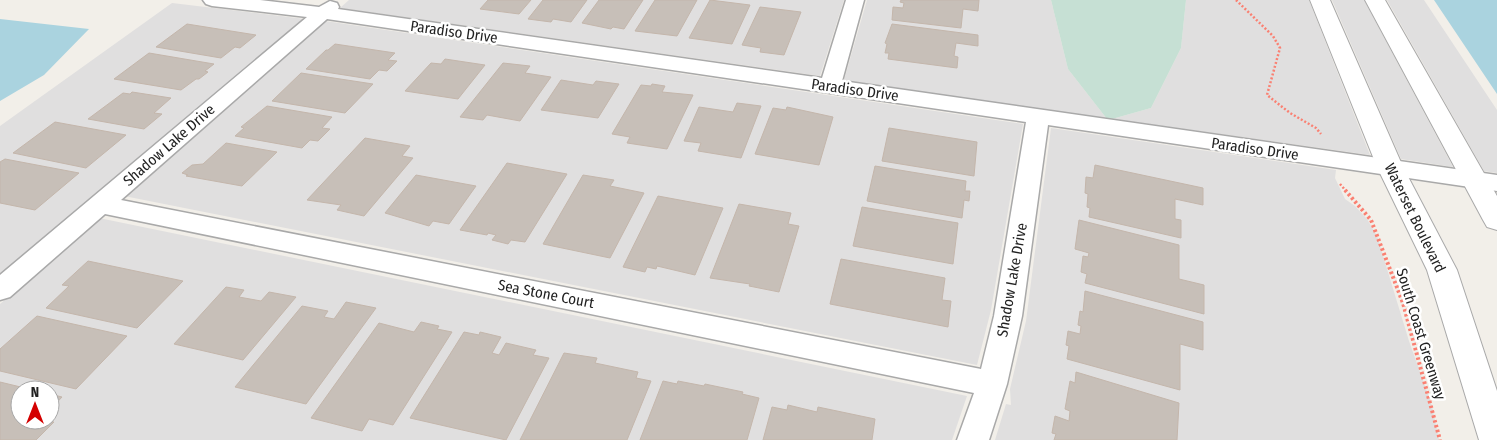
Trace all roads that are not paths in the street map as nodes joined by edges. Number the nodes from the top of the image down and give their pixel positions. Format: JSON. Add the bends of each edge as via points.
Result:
{"nodes":[{"id":1,"x":212,"y":0,"type":"edge"},
{"id":2,"x":855,"y":0,"type":"edge"},
{"id":3,"x":1320,"y":0,"type":"edge"},
{"id":4,"x":1375,"y":0,"type":"edge"},
{"id":5,"x":330,"y":7,"type":"edge"},
{"id":6,"x":830,"y":86,"type":"junction"},
{"id":7,"x":1038,"y":117,"type":"junction"},
{"id":8,"x":1390,"y":167,"type":"junction"},
{"id":9,"x":1474,"y":179,"type":"junction"},
{"id":10,"x":1497,"y":182,"type":"edge"},
{"id":11,"x":99,"y":204,"type":"junction"},
{"id":12,"x":1497,"y":220,"type":"edge"},
{"id":13,"x":0,"y":290,"type":"edge"},
{"id":14,"x":992,"y":384,"type":"junction"},
{"id":15,"x":973,"y":440,"type":"edge"},
{"id":16,"x":1496,"y":440,"type":"edge"}],
"edges":[{"from":1,"to":5,"type":"street","name":"Paradiso Drive"},
{"from":2,"to":6,"type":"street"},
{"from":3,"to":8,"type":"street","name":"Waterset Boulevard"},
{"from":4,"to":9,"type":"street"},
{"from":5,"to":6,"type":"street","name":"Paradiso Drive"},
{"from":5,"to":11,"type":"street","name":"Shadow Lake Drive"},
{"from":6,"to":7,"type":"street","name":"Paradiso Drive"},
{"from":7,"to":8,"type":"street","name":"Paradiso Drive"},
{"from":7,"to":14,"type":"street","name":"Shadow Lake Drive","via":[[1008,316]]},
{"from":8,"to":9,"type":"street","name":"Paradiso Drive"},
{"from":8,"to":16,"type":"street","name":"Waterset Boulevard","via":[[1442,270]]},
{"from":9,"to":10,"type":"street","name":"Paradiso Drive"},
{"from":9,"to":12,"type":"street"},
{"from":11,"to":13,"type":"street","name":"Shadow Lake Drive"},
{"from":11,"to":14,"type":"street","name":"Sea Stone Court"},
{"from":14,"to":15,"type":"street","name":"Shadow Lake Drive"}]}
